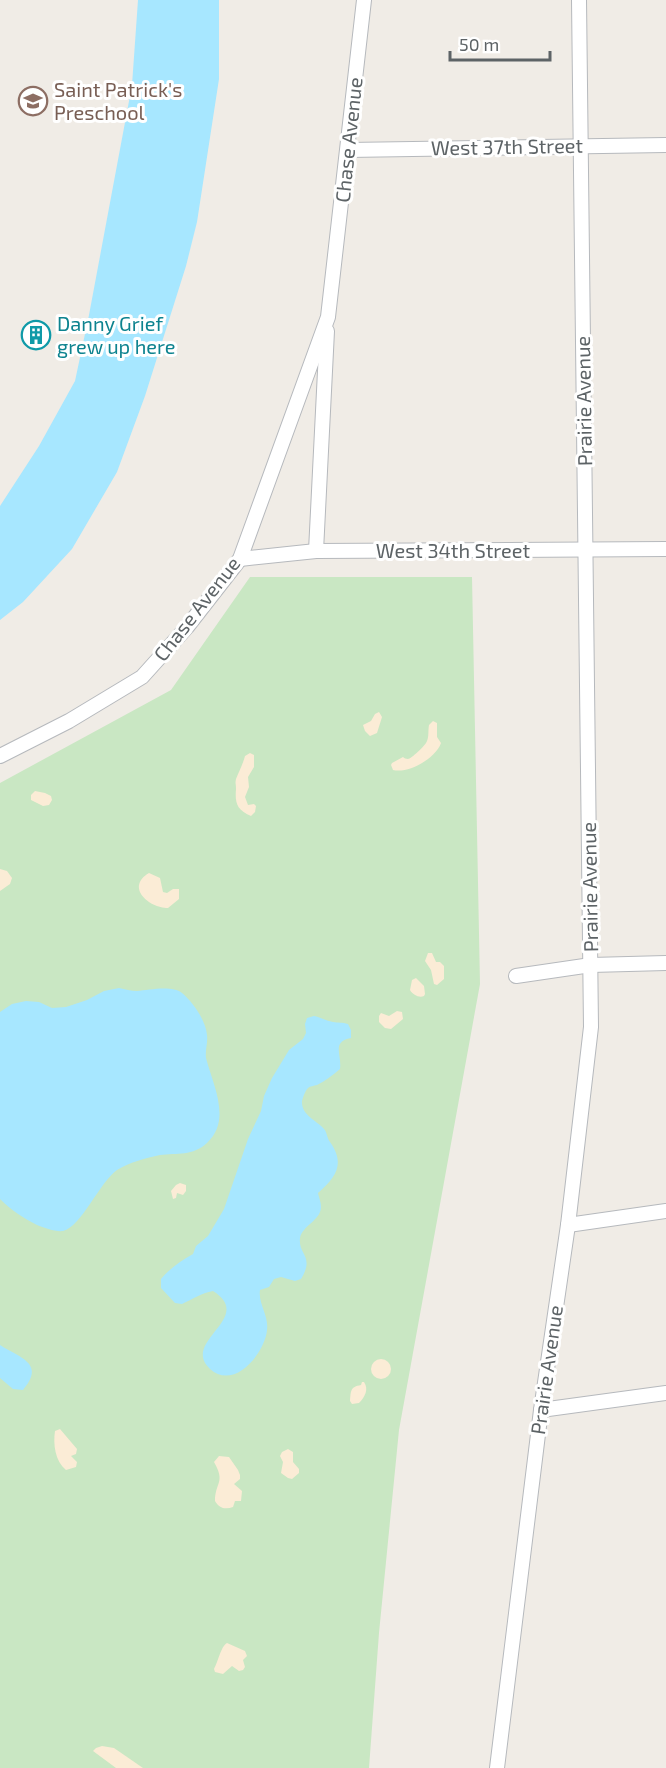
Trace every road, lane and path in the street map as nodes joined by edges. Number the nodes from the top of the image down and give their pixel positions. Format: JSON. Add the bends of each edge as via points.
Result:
{"nodes":[{"id":1,"x":364,"y":0,"type":"edge"},
{"id":2,"x":579,"y":0,"type":"edge"},
{"id":3,"x":666,"y":145,"type":"edge"},
{"id":4,"x":582,"y":146,"type":"junction"},
{"id":5,"x":348,"y":150,"type":"junction"},
{"id":6,"x":328,"y":317,"type":"junction"},
{"id":7,"x":666,"y":549,"type":"edge"},
{"id":8,"x":585,"y":550,"type":"junction"},
{"id":9,"x":316,"y":551,"type":"junction"},
{"id":10,"x":240,"y":559,"type":"junction"},
{"id":11,"x":0,"y":756,"type":"edge"},
{"id":12,"x":666,"y":963,"type":"edge"},
{"id":13,"x":591,"y":965,"type":"junction"},
{"id":14,"x":516,"y":976,"type":"dead end"},
{"id":15,"x":666,"y":1211,"type":"edge"},
{"id":16,"x":568,"y":1225,"type":"junction"},
{"id":17,"x":666,"y":1393,"type":"edge"},
{"id":18,"x":541,"y":1410,"type":"junction"},
{"id":19,"x":497,"y":1768,"type":"edge"}],
"edges":[{"from":1,"to":5,"type":"street","name":"Chase Avenue"},
{"from":2,"to":4,"type":"street","name":"Prairie Avenue"},
{"from":3,"to":4,"type":"street","name":"West 37th Street"},
{"from":4,"to":5,"type":"street","name":"West 37th Street"},
{"from":4,"to":8,"type":"street","name":"Prairie Avenue"},
{"from":5,"to":6,"type":"street","name":"Chase Avenue"},
{"from":6,"to":9,"type":"street","name":"Chase Avenue"},
{"from":6,"to":10,"type":"street","name":"Chase Avenue"},
{"from":7,"to":8,"type":"street","name":"West 34th Street"},
{"from":8,"to":9,"type":"street","name":"West 34th Street"},
{"from":8,"to":13,"type":"street","name":"Prairie Avenue"},
{"from":9,"to":10,"type":"street","name":"West 34th Street"},
{"from":10,"to":11,"type":"street","name":"Chase Avenue","via":[[142,677]]},
{"from":12,"to":13,"type":"street"},
{"from":13,"to":14,"type":"street"},
{"from":13,"to":16,"type":"street","name":"Prairie Avenue","via":[[591,1027]]},
{"from":15,"to":16,"type":"street"},
{"from":16,"to":18,"type":"street","name":"Prairie Avenue"},
{"from":17,"to":18,"type":"street"},
{"from":18,"to":19,"type":"street","name":"Prairie Avenue"}]}
